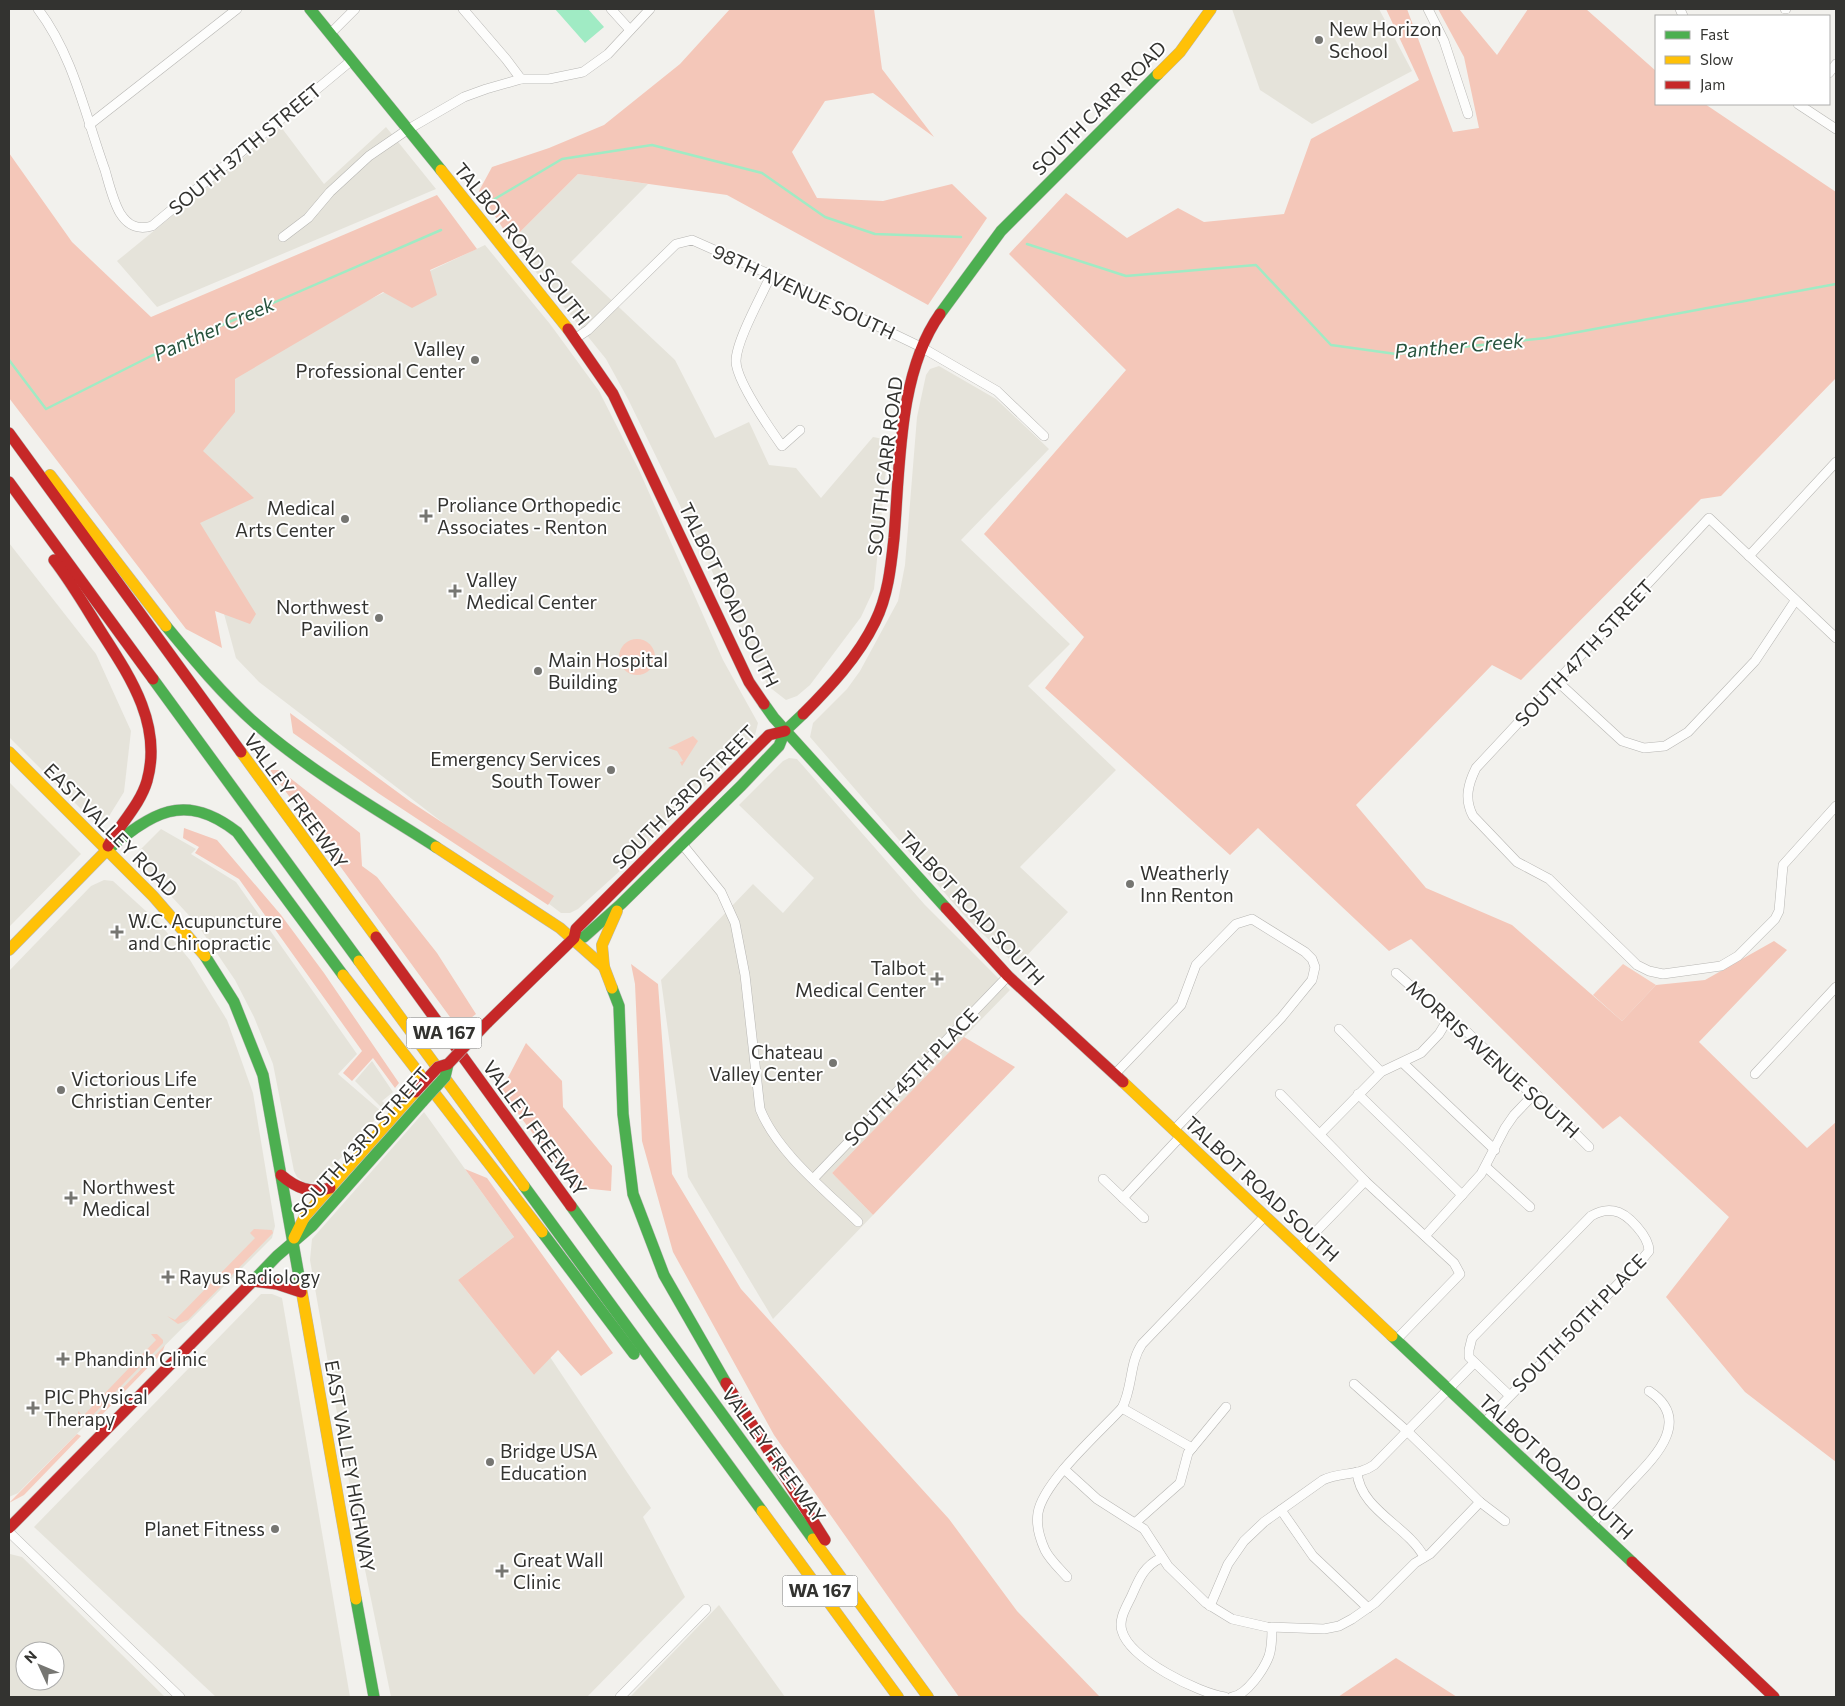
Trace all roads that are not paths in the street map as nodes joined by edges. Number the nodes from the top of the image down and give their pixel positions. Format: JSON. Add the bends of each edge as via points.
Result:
{"nodes":[{"id":1,"x":38,"y":9,"type":"edge"},
{"id":2,"x":237,"y":9,"type":"edge"},
{"id":3,"x":310,"y":9,"type":"edge"},
{"id":4,"x":355,"y":9,"type":"edge"},
{"id":5,"x":463,"y":9,"type":"edge"},
{"id":6,"x":611,"y":9,"type":"edge"},
{"id":7,"x":650,"y":9,"type":"edge"},
{"id":8,"x":1211,"y":9,"type":"edge"},
{"id":9,"x":1428,"y":9,"type":"edge"},
{"id":10,"x":630,"y":30,"type":"junction"},
{"id":11,"x":330,"y":34,"type":"junction"},
{"id":12,"x":352,"y":60,"type":"junction"},
{"id":13,"x":521,"y":79,"type":"junction"},
{"id":14,"x":1802,"y":105,"type":"edge"},
{"id":15,"x":1468,"y":114,"type":"dead end"},
{"id":16,"x":89,"y":125,"type":"junction"},
{"id":17,"x":1836,"y":129,"type":"edge"},
{"id":18,"x":407,"y":130,"type":"junction"},
{"id":19,"x":283,"y":237,"type":"dead end"},
{"id":20,"x":771,"y":275,"type":"junction"},
{"id":21,"x":576,"y":338,"type":"junction"},
{"id":22,"x":921,"y":348,"type":"junction"},
{"id":23,"x":800,"y":430,"type":"dead end"},
{"id":24,"x":9,"y":433,"type":"edge"},
{"id":25,"x":1044,"y":436,"type":"dead end"},
{"id":26,"x":13,"y":446,"type":"edge"},
{"id":27,"x":1836,"y":462,"type":"edge"},
{"id":28,"x":9,"y":482,"type":"edge"},
{"id":29,"x":9,"y":497,"type":"edge"},
{"id":30,"x":1749,"y":556,"type":"junction"},
{"id":31,"x":1795,"y":601,"type":"junction"},
{"id":32,"x":1836,"y":638,"type":"edge"},
{"id":33,"x":1558,"y":682,"type":"junction"},
{"id":34,"x":785,"y":731,"type":"junction"},
{"id":35,"x":9,"y":752,"type":"edge"},
{"id":36,"x":1836,"y":806,"type":"edge"},
{"id":37,"x":682,"y":844,"type":"junction"},
{"id":38,"x":107,"y":850,"type":"junction"},
{"id":39,"x":621,"y":904,"type":"junction"},
{"id":40,"x":574,"y":938,"type":"junction"},
{"id":41,"x":9,"y":950,"type":"edge"},
{"id":42,"x":604,"y":967,"type":"junction"},
{"id":43,"x":1396,"y":973,"type":"dead end"},
{"id":44,"x":1008,"y":976,"type":"junction"},
{"id":45,"x":1836,"y":987,"type":"edge"},
{"id":46,"x":1448,"y":1019,"type":"junction"},
{"id":47,"x":1339,"y":1030,"type":"dead end"},
{"id":48,"x":1404,"y":1063,"type":"junction"},
{"id":49,"x":1381,"y":1072,"type":"junction"},
{"id":50,"x":1115,"y":1074,"type":"junction"},
{"id":51,"x":1755,"y":1074,"type":"dead end"},
{"id":52,"x":1535,"y":1093,"type":"junction"},
{"id":53,"x":1280,"y":1094,"type":"dead end"},
{"id":54,"x":1358,"y":1094,"type":"junction"},
{"id":55,"x":419,"y":1096,"type":"junction"},
{"id":56,"x":1178,"y":1133,"type":"junction"},
{"id":57,"x":1320,"y":1134,"type":"junction"},
{"id":58,"x":1589,"y":1147,"type":"dead end"},
{"id":59,"x":1495,"y":1150,"type":"junction"},
{"id":60,"x":1486,"y":1167,"type":"junction"},
{"id":61,"x":280,"y":1175,"type":"junction"},
{"id":62,"x":814,"y":1178,"type":"junction"},
{"id":63,"x":1103,"y":1179,"type":"dead end"},
{"id":64,"x":1366,"y":1181,"type":"junction"},
{"id":65,"x":332,"y":1187,"type":"junction"},
{"id":66,"x":1462,"y":1195,"type":"junction"},
{"id":67,"x":1123,"y":1198,"type":"junction"},
{"id":68,"x":1530,"y":1207,"type":"dead end"},
{"id":69,"x":1265,"y":1216,"type":"junction"},
{"id":70,"x":1144,"y":1218,"type":"dead end"},
{"id":71,"x":858,"y":1222,"type":"dead end"},
{"id":72,"x":1425,"y":1236,"type":"junction"},
{"id":73,"x":292,"y":1241,"type":"junction"},
{"id":74,"x":1300,"y":1248,"type":"junction"},
{"id":75,"x":252,"y":1281,"type":"junction"},
{"id":76,"x":301,"y":1292,"type":"junction"},
{"id":77,"x":1396,"y":1340,"type":"junction"},
{"id":78,"x":1474,"y":1363,"type":"junction"},
{"id":79,"x":1354,"y":1384,"type":"dead end"},
{"id":80,"x":672,"y":1388,"type":"junction"},
{"id":81,"x":1448,"y":1390,"type":"junction"},
{"id":82,"x":1649,"y":1391,"type":"dead end"},
{"id":83,"x":1510,"y":1396,"type":"junction"},
{"id":84,"x":1226,"y":1407,"type":"dead end"},
{"id":85,"x":1122,"y":1408,"type":"junction"},
{"id":86,"x":1484,"y":1423,"type":"junction"},
{"id":87,"x":1408,"y":1432,"type":"junction"},
{"id":88,"x":1192,"y":1448,"type":"junction"},
{"id":89,"x":1064,"y":1469,"type":"junction"},
{"id":90,"x":1357,"y":1472,"type":"junction"},
{"id":91,"x":1480,"y":1502,"type":"junction"},
{"id":92,"x":1281,"y":1510,"type":"junction"},
{"id":93,"x":1505,"y":1521,"type":"dead end"},
{"id":94,"x":1136,"y":1522,"type":"junction"},
{"id":95,"x":1591,"y":1525,"type":"junction"},
{"id":96,"x":9,"y":1528,"type":"edge"},
{"id":97,"x":9,"y":1532,"type":"edge"},
{"id":98,"x":1161,"y":1558,"type":"junction"},
{"id":99,"x":1424,"y":1558,"type":"junction"},
{"id":100,"x":1067,"y":1577,"type":"dead end"},
{"id":101,"x":1210,"y":1606,"type":"junction"},
{"id":102,"x":1368,"y":1608,"type":"junction"},
{"id":103,"x":706,"y":1609,"type":"dead end"},
{"id":104,"x":874,"y":1621,"type":"junction"},
{"id":105,"x":1272,"y":1628,"type":"junction"},
{"id":106,"x":180,"y":1697,"type":"edge"},
{"id":107,"x":374,"y":1697,"type":"edge"},
{"id":108,"x":620,"y":1697,"type":"edge"},
{"id":109,"x":898,"y":1697,"type":"edge"},
{"id":110,"x":919,"y":1697,"type":"edge"},
{"id":111,"x":928,"y":1697,"type":"edge"},
{"id":112,"x":1225,"y":1697,"type":"edge"},
{"id":113,"x":1232,"y":1697,"type":"edge"},
{"id":114,"x":1237,"y":1697,"type":"edge"},
{"id":115,"x":1774,"y":1697,"type":"edge"}],
"edges":[{"from":1,"to":16,"type":"street","via":[[64,49]]},
{"from":2,"to":16,"type":"street"},
{"from":3,"to":11,"type":"main road","name":"TALBOT ROAD SOUTH"},
{"from":4,"to":11,"type":"street"},
{"from":5,"to":13,"type":"street"},
{"from":6,"to":10,"type":"street"},
{"from":7,"to":10,"type":"street"},
{"from":8,"to":22,"type":"main road","name":"SOUTH CARR ROAD","via":[[1180,52],[1000,231],[947,302]]},
{"from":9,"to":15,"type":"street","via":[[1444,41]]},
{"from":10,"to":13,"type":"street","via":[[608,54],[583,72],[562,77]]},
{"from":11,"to":12,"type":"main road","name":"TALBOT ROAD SOUTH"},
{"from":12,"to":16,"type":"street","name":"SOUTH 37TH STREET","via":[[152,226],[142,229],[134,227],[120,212]]},
{"from":12,"to":18,"type":"main road","name":"TALBOT ROAD SOUTH"},
{"from":13,"to":18,"type":"street","via":[[464,97]]},
{"from":14,"to":17,"type":"street"},
{"from":18,"to":19,"type":"street","via":[[369,156],[330,192],[308,218]]},
{"from":18,"to":21,"type":"main road","name":"TALBOT ROAD SOUTH"},
{"from":20,"to":21,"type":"street","name":"98TH AVENUE SOUTH","via":[[687,240],[676,244]]},
{"from":20,"to":22,"type":"street","name":"98TH AVENUE SOUTH"},
{"from":20,"to":23,"type":"street","via":[[738,348],[736,362],[740,376],[782,446]]},
{"from":21,"to":34,"type":"main road","name":"TALBOT ROAD SOUTH","via":[[622,410],[748,682]]},
{"from":22,"to":25,"type":"street","name":"98TH AVENUE SOUTH","via":[[996,391]]},
{"from":22,"to":34,"type":"main road","name":"SOUTH CARR ROAD","via":[[906,406],[890,574],[879,613],[843,672]]},
{"from":24,"to":26,"type":"main road","name":"VALLEY FREEWAY","number":"WA 167"},
{"from":26,"to":40,"type":"main road","via":[[38,460],[186,651],[258,725],[319,772]]},
{"from":26,"to":104,"type":"main road","name":"VALLEY FREEWAY","number":"WA 167"},
{"from":26,"to":110,"type":"main road"},
{"from":27,"to":30,"type":"street"},
{"from":28,"to":80,"type":"main road","number":"WA 167"},
{"from":29,"to":38,"type":"main road","via":[[64,574],[133,681],[148,718],[152,751],[146,782],[127,817],[116,829]]},
{"from":30,"to":31,"type":"street"},
{"from":30,"to":33,"type":"street","name":"SOUTH 47TH STREET","via":[[1709,518]]},
{"from":31,"to":32,"type":"street"},
{"from":31,"to":33,"type":"street","via":[[1754,661],[1688,732],[1665,746],[1644,748],[1622,741]]},
{"from":33,"to":36,"type":"street","name":"SOUTH 47TH STREET","via":[[1476,768],[1471,778],[1468,808],[1518,862],[1549,880],[1637,965],[1663,974],[1721,966],[1738,956],[1779,912],[1783,865]]},
{"from":34,"to":37,"type":"main road","name":"SOUTH 43RD STREET","via":[[779,746]]},
{"from":34,"to":40,"type":"main road","name":"SOUTH 43RD STREET","via":[[769,735],[576,929]]},
{"from":34,"to":44,"type":"main road","name":"TALBOT ROAD SOUTH"},
{"from":35,"to":38,"type":"main road","name":"EAST VALLEY ROAD"},
{"from":37,"to":39,"type":"main road","name":"SOUTH 43RD STREET"},
{"from":37,"to":62,"type":"street","via":[[721,892],[735,923],[745,976],[760,1109],[771,1132]]},
{"from":38,"to":41,"type":"main road"},
{"from":38,"to":61,"type":"main road","name":"EAST VALLEY ROAD","via":[[190,937],[233,1000],[263,1075]]},
{"from":38,"to":80,"type":"main road","via":[[152,816],[174,811],[194,810],[228,823],[656,1383]]},
{"from":39,"to":40,"type":"main road","name":"SOUTH 43RD STREET","via":[[584,937]]},
{"from":39,"to":42,"type":"main road","via":[[602,938],[599,954]]},
{"from":40,"to":42,"type":"main road"},
{"from":40,"to":55,"type":"main road","name":"SOUTH 43RD STREET","bridge":true,"via":[[448,1064],[438,1067]]},
{"from":42,"to":104,"type":"main road","via":[[619,1006],[623,1114],[633,1194],[661,1267],[693,1328]]},
{"from":43,"to":46,"type":"street","name":"MORRIS AVENUE SOUTH"},
{"from":44,"to":50,"type":"main road","name":"TALBOT ROAD SOUTH"},
{"from":44,"to":62,"type":"street","name":"SOUTH 45TH PLACE"},
{"from":45,"to":51,"type":"street"},
{"from":46,"to":48,"type":"street","via":[[1421,1053]]},
{"from":46,"to":52,"type":"street","name":"MORRIS AVENUE SOUTH","via":[[1462,1028],[1528,1091]]},
{"from":47,"to":49,"type":"street"},
{"from":48,"to":49,"type":"street"},
{"from":48,"to":59,"type":"street"},
{"from":49,"to":54,"type":"street"},
{"from":50,"to":56,"type":"main road","name":"TALBOT ROAD SOUTH"},
{"from":50,"to":56,"type":"street","via":[[1181,1005],[1196,965],[1236,924],[1252,919],[1305,952],[1315,967],[1312,980]]},
{"from":52,"to":58,"type":"street","name":"MORRIS AVENUE SOUTH"},
{"from":52,"to":59,"type":"street","via":[[1514,1115]]},
{"from":53,"to":57,"type":"street"},
{"from":54,"to":57,"type":"street"},
{"from":54,"to":66,"type":"street"},
{"from":55,"to":65,"type":"main road","name":"SOUTH 43RD STREET"},
{"from":55,"to":73,"type":"main road","name":"SOUTH 43RD STREET","via":[[312,1226]]},
{"from":56,"to":67,"type":"street"},
{"from":56,"to":69,"type":"main road","name":"TALBOT ROAD SOUTH"},
{"from":57,"to":64,"type":"street"},
{"from":59,"to":60,"type":"street"},
{"from":60,"to":66,"type":"street"},
{"from":60,"to":68,"type":"street"},
{"from":61,"to":65,"type":"main road","via":[[300,1189],[317,1191]]},
{"from":61,"to":73,"type":"main road","name":"EAST VALLEY ROAD"},
{"from":62,"to":71,"type":"street"},
{"from":63,"to":67,"type":"street"},
{"from":64,"to":72,"type":"street"},
{"from":64,"to":74,"type":"street"},
{"from":65,"to":73,"type":"main road","name":"SOUTH 43RD STREET","via":[[305,1216]]},
{"from":66,"to":72,"type":"street"},
{"from":67,"to":70,"type":"street"},
{"from":69,"to":74,"type":"main road","name":"TALBOT ROAD SOUTH"},
{"from":69,"to":85,"type":"street","via":[[1142,1344],[1134,1358],[1128,1397]]},
{"from":72,"to":77,"type":"street","via":[[1454,1263],[1460,1274]]},
{"from":73,"to":75,"type":"main road"},
{"from":73,"to":76,"type":"main road","name":"EAST VALLEY HIGHWAY"},
{"from":74,"to":77,"type":"main road","name":"TALBOT ROAD SOUTH"},
{"from":75,"to":76,"type":"main road","via":[[270,1282]]},
{"from":75,"to":96,"type":"main road"},
{"from":76,"to":107,"type":"main road","name":"EAST VALLEY HIGHWAY"},
{"from":77,"to":81,"type":"main road","name":"TALBOT ROAD SOUTH"},
{"from":78,"to":81,"type":"street"},
{"from":78,"to":83,"type":"street"},
{"from":78,"to":83,"type":"street","name":"SOUTH 50TH PLACE","via":[[1468,1350],[1472,1338],[1591,1216],[1606,1210],[1621,1213],[1645,1236],[1649,1250]]},
{"from":79,"to":87,"type":"street"},
{"from":80,"to":109,"type":"main road","number":"WA 167"},
{"from":81,"to":86,"type":"main road","name":"TALBOT ROAD SOUTH"},
{"from":81,"to":87,"type":"street"},
{"from":82,"to":95,"type":"street","via":[[1666,1408],[1666,1438],[1654,1458]]},
{"from":83,"to":86,"type":"street","name":"SOUTH 50TH PLACE"},
{"from":84,"to":88,"type":"street"},
{"from":85,"to":88,"type":"street"},
{"from":85,"to":89,"type":"street"},
{"from":86,"to":95,"type":"main road","name":"TALBOT ROAD SOUTH"},
{"from":87,"to":90,"type":"street","via":[[1374,1465]]},
{"from":87,"to":91,"type":"street"},
{"from":88,"to":94,"type":"street","via":[[1180,1483]]},
{"from":89,"to":94,"type":"street","via":[[1097,1500]]},
{"from":89,"to":100,"type":"street","via":[[1043,1499],[1037,1523],[1046,1552]]},
{"from":90,"to":92,"type":"street","via":[[1336,1474],[1322,1480]]},
{"from":90,"to":99,"type":"street","via":[[1364,1496],[1418,1546]]},
{"from":91,"to":93,"type":"street"},
{"from":91,"to":99,"type":"street"},
{"from":92,"to":101,"type":"street","via":[[1252,1532],[1240,1546],[1228,1564]]},
{"from":92,"to":102,"type":"street","via":[[1313,1556]]},
{"from":94,"to":98,"type":"street","via":[[1150,1537]]},
{"from":95,"to":115,"type":"main road","name":"TALBOT ROAD SOUTH"},
{"from":97,"to":106,"type":"street"},
{"from":98,"to":101,"type":"street"},
{"from":98,"to":112,"type":"street","via":[[1152,1562],[1141,1575],[1122,1618],[1122,1631],[1129,1644],[1145,1659],[1207,1694]]},
{"from":99,"to":102,"type":"street","via":[[1415,1562]]},
{"from":101,"to":105,"type":"street","via":[[1232,1619]]},
{"from":102,"to":105,"type":"street","via":[[1339,1626],[1324,1629]]},
{"from":103,"to":108,"type":"street"},
{"from":104,"to":111,"type":"main road","name":"VALLEY FREEWAY","number":"WA 167"},
{"from":105,"to":114,"type":"street","via":[[1271,1647],[1264,1666]]},
{"from":113,"to":114,"type":"street"}]}
